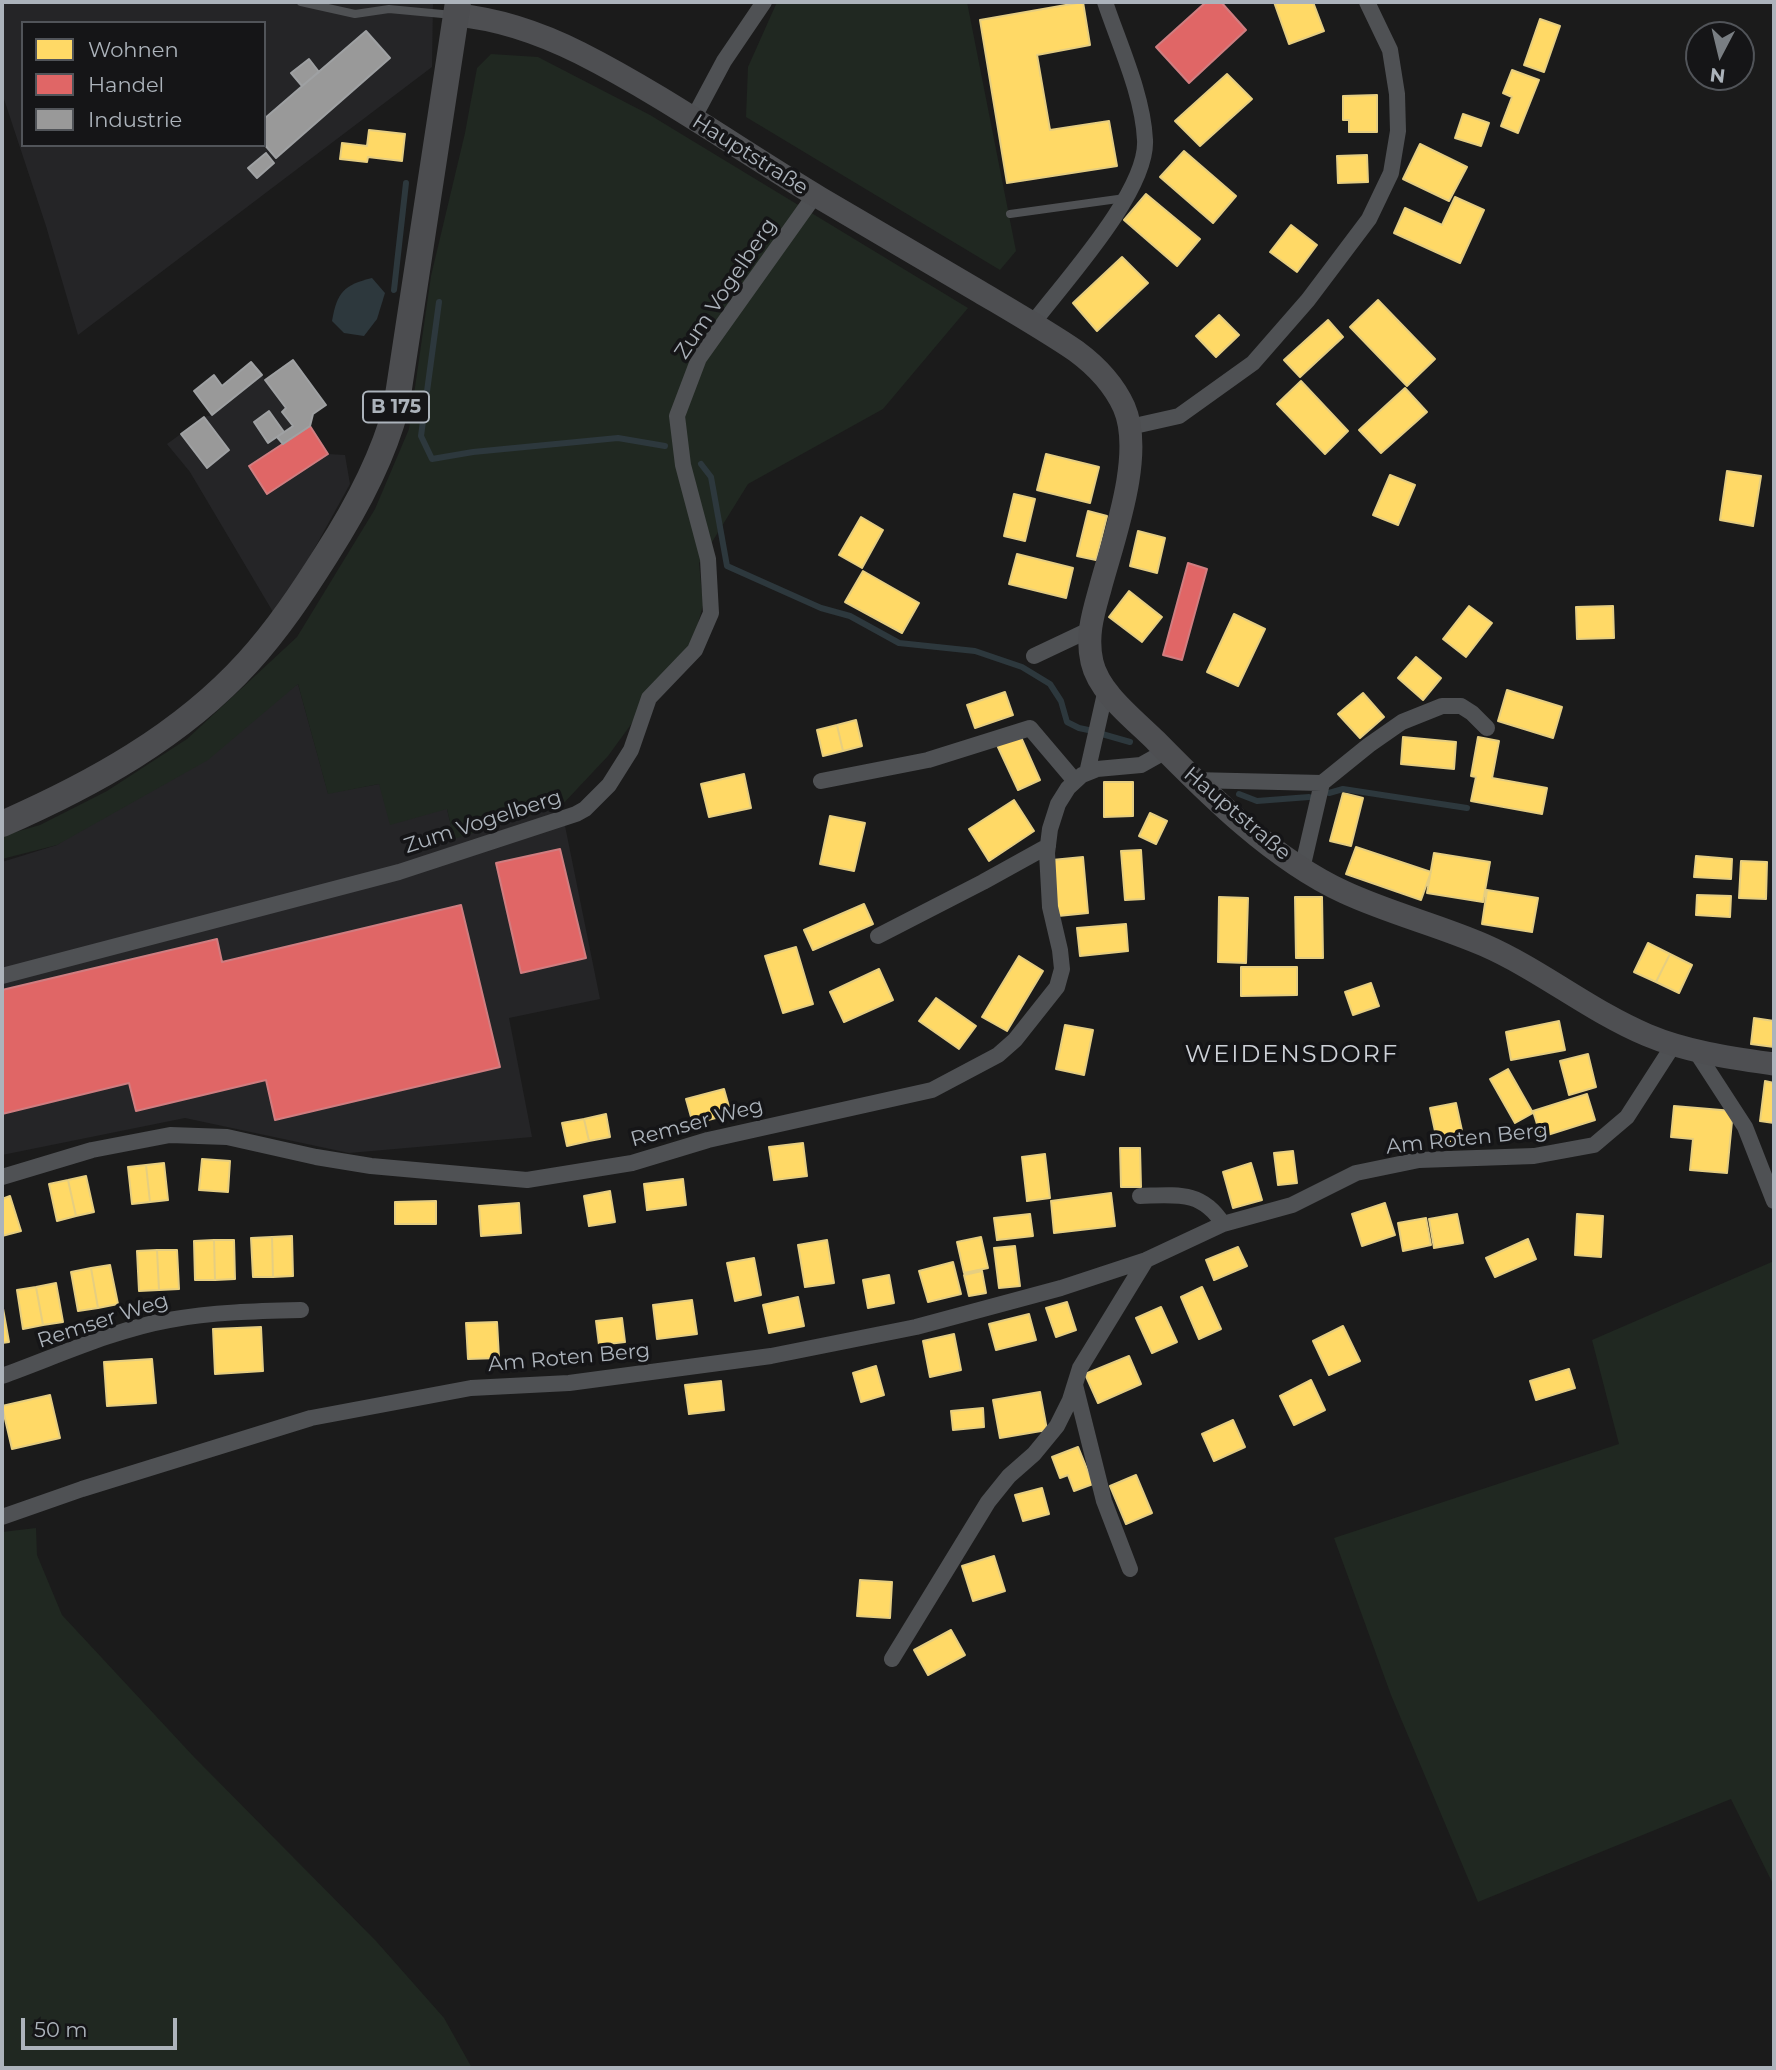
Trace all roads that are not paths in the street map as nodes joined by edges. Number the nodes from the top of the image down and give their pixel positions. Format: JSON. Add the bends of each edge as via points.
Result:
{"nodes":[{"id":1,"x":301,"y":2,"type":"edge"},
{"id":2,"x":764,"y":2,"type":"edge"},
{"id":3,"x":1105,"y":2,"type":"edge"},
{"id":4,"x":1367,"y":2,"type":"edge"},
{"id":5,"x":1382,"y":2,"type":"edge"},
{"id":6,"x":389,"y":5,"type":"edge"},
{"id":7,"x":457,"y":8,"type":"edge"},
{"id":8,"x":1377,"y":19,"type":"junction"},
{"id":9,"x":693,"y":120,"type":"junction"},
{"id":10,"x":815,"y":195,"type":"junction"},
{"id":11,"x":1127,"y":198,"type":"junction"},
{"id":12,"x":1010,"y":214,"type":"dead end"},
{"id":13,"x":1032,"y":323,"type":"junction"},
{"id":14,"x":1130,"y":427,"type":"junction"},
{"id":15,"x":1089,"y":630,"type":"junction"},
{"id":16,"x":1034,"y":656,"type":"dead end"},
{"id":17,"x":1106,"y":689,"type":"junction"},
{"id":18,"x":1487,"y":728,"type":"dead end"},
{"id":19,"x":1166,"y":751,"type":"junction"},
{"id":20,"x":1081,"y":777,"type":"junction"},
{"id":21,"x":1193,"y":779,"type":"junction"},
{"id":22,"x":821,"y":781,"type":"dead end"},
{"id":23,"x":1322,"y":783,"type":"junction"},
{"id":24,"x":2,"y":824,"type":"edge"},
{"id":25,"x":1048,"y":846,"type":"junction"},
{"id":26,"x":1302,"y":869,"type":"junction"},
{"id":27,"x":878,"y":936,"type":"dead end"},
{"id":28,"x":2,"y":976,"type":"edge"},
{"id":29,"x":1685,"y":1047,"type":"junction"},
{"id":30,"x":1774,"y":1064,"type":"edge"},
{"id":31,"x":2,"y":1177,"type":"edge"},
{"id":32,"x":1140,"y":1196,"type":"dead end"},
{"id":33,"x":1774,"y":1201,"type":"edge"},
{"id":34,"x":1223,"y":1224,"type":"junction"},
{"id":35,"x":1146,"y":1260,"type":"junction"},
{"id":36,"x":302,"y":1310,"type":"dead end"},
{"id":37,"x":2,"y":1376,"type":"edge"},
{"id":38,"x":1074,"y":1385,"type":"junction"},
{"id":39,"x":2,"y":1517,"type":"edge"},
{"id":40,"x":1130,"y":1569,"type":"dead end"},
{"id":41,"x":892,"y":1659,"type":"dead end"}],
"edges":[{"from":1,"to":6,"type":"lane","via":[[355,14]]},
{"from":2,"to":9,"type":"street","via":[[724,61]]},
{"from":3,"to":11,"type":"street","via":[[1138,100],[1146,141],[1142,165]]},
{"from":4,"to":8,"type":"street"},
{"from":5,"to":8,"type":"street"},
{"from":6,"to":7,"type":"lane"},
{"from":7,"to":9,"type":"main road","name":"Hauptstraße","via":[[524,28],[567,47]]},
{"from":7,"to":24,"type":"main road","number":"B 175","via":[[396,408],[388,440],[347,523],[288,614],[247,664],[196,712],[68,795]]},
{"from":8,"to":14,"type":"street","via":[[1390,50],[1398,131],[1391,173],[1369,219],[1253,363],[1178,416]]},
{"from":9,"to":10,"type":"main road","name":"Hauptstraße"},
{"from":10,"to":13,"type":"main road","name":"Hauptstraße"},
{"from":10,"to":28,"type":"street","name":"Zum Vogelberg","via":[[699,358],[677,416],[683,465],[708,559],[711,613],[695,650],[649,698],[631,750],[609,785],[585,809],[399,872]]},
{"from":11,"to":12,"type":"lane"},
{"from":11,"to":13,"type":"street"},
{"from":13,"to":14,"type":"main road","name":"Hauptstraße","via":[[1078,353],[1111,383]]},
{"from":14,"to":15,"type":"main road","name":"Hauptstraße","via":[[1129,476]]},
{"from":15,"to":16,"type":"street"},
{"from":15,"to":17,"type":"main road","name":"Hauptstraße","via":[[1092,666]]},
{"from":17,"to":19,"type":"main road","name":"Hauptstraße"},
{"from":17,"to":20,"type":"street"},
{"from":18,"to":23,"type":"street","via":[[1461,706],[1441,706],[1402,722]]},
{"from":19,"to":20,"type":"street","via":[[1141,765],[1097,769]]},
{"from":19,"to":21,"type":"main road","name":"Hauptstraße"},
{"from":20,"to":22,"type":"street","via":[[1030,728],[929,760]]},
{"from":20,"to":25,"type":"street","name":"Remser Weg","via":[[1058,804]]},
{"from":21,"to":23,"type":"street"},
{"from":21,"to":26,"type":"main road","name":"Hauptstraße"},
{"from":23,"to":26,"type":"street"},
{"from":25,"to":27,"type":"street"},
{"from":25,"to":31,"type":"street","name":"Remser Weg","via":[[1048,886],[1062,969],[1057,987],[998,1055],[932,1090],[708,1140],[632,1163],[527,1180],[371,1166],[227,1137],[170,1135],[92,1150]]},
{"from":26,"to":29,"type":"main road","name":"Hauptstraße","via":[[1344,892],[1482,944],[1616,1020]]},
{"from":29,"to":30,"type":"main road","name":"Hauptstraße"},
{"from":29,"to":33,"type":"street","via":[[1745,1126]]},
{"from":29,"to":34,"type":"street","name":"Am Roten Berg","via":[[1627,1117],[1594,1145],[1534,1156],[1419,1160],[1356,1173],[1292,1205]]},
{"from":32,"to":34,"type":"street","via":[[1199,1200],[1214,1209]]},
{"from":34,"to":35,"type":"street","name":"Am Roten Berg"},
{"from":35,"to":38,"type":"street"},
{"from":35,"to":39,"type":"street","name":"Am Roten Berg","via":[[916,1327],[771,1356],[569,1383],[471,1388],[311,1418]]},
{"from":36,"to":37,"type":"street","name":"Remser Weg","via":[[226,1311],[166,1320]]},
{"from":38,"to":40,"type":"street","via":[[1104,1501]]},
{"from":38,"to":41,"type":"street","via":[[1057,1426],[988,1503]]}]}
